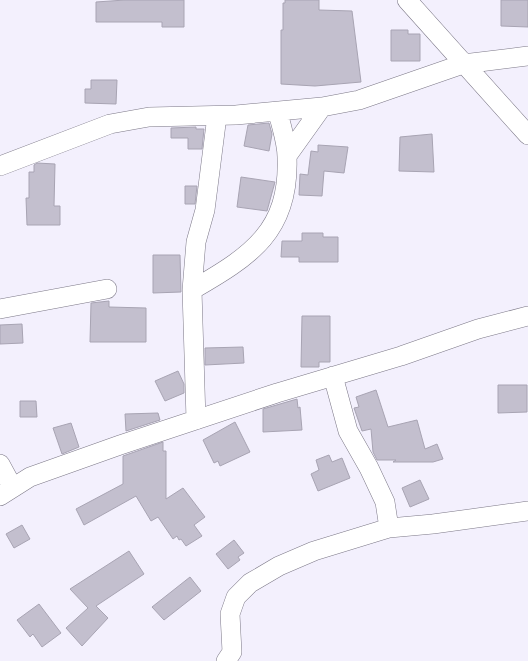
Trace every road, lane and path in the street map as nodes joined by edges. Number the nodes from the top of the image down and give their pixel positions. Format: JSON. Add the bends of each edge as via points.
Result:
{"nodes":[{"id":1,"x":407,"y":0,"type":"edge"},
{"id":2,"x":528,"y":56,"type":"edge"},
{"id":3,"x":462,"y":64,"type":"junction"},
{"id":4,"x":322,"y":107,"type":"junction"},
{"id":5,"x":278,"y":112,"type":"junction"},
{"id":6,"x":217,"y":116,"type":"junction"},
{"id":7,"x":528,"y":135,"type":"edge"},
{"id":8,"x":288,"y":156,"type":"junction"},
{"id":9,"x":0,"y":166,"type":"edge"},
{"id":10,"x":107,"y":289,"type":"dead end"},
{"id":11,"x":192,"y":290,"type":"junction"},
{"id":12,"x":0,"y":309,"type":"edge"},
{"id":13,"x":528,"y":316,"type":"edge"},
{"id":14,"x":333,"y":376,"type":"junction"},
{"id":15,"x":196,"y":420,"type":"junction"},
{"id":16,"x":0,"y":464,"type":"edge"},
{"id":17,"x":6,"y":492,"type":"edge"},
{"id":18,"x":528,"y":511,"type":"edge"},
{"id":19,"x":389,"y":528,"type":"junction"},
{"id":20,"x":226,"y":661,"type":"edge"}],
"edges":[{"from":1,"to":3,"type":"street"},
{"from":2,"to":3,"type":"street"},
{"from":3,"to":4,"type":"street","via":[[359,100]]},
{"from":3,"to":7,"type":"street"},
{"from":4,"to":5,"type":"street"},
{"from":4,"to":8,"type":"street"},
{"from":5,"to":6,"type":"street"},
{"from":5,"to":8,"type":"street"},
{"from":6,"to":9,"type":"street","via":[[149,117],[110,124]]},
{"from":6,"to":11,"type":"street","via":[[206,210],[196,242]]},
{"from":8,"to":11,"type":"street","via":[[286,186],[279,215],[267,235],[239,260]]},
{"from":10,"to":12,"type":"street"},
{"from":11,"to":15,"type":"street"},
{"from":13,"to":14,"type":"street","via":[[494,324]]},
{"from":14,"to":15,"type":"street"},
{"from":14,"to":19,"type":"street","via":[[348,431],[370,468],[385,502]]},
{"from":15,"to":17,"type":"street","via":[[30,477]]},
{"from":16,"to":17,"type":"street"},
{"from":18,"to":19,"type":"street"},
{"from":19,"to":20,"type":"street","via":[[314,551],[279,566],[250,583],[236,597],[230,614],[232,652]]}]}
